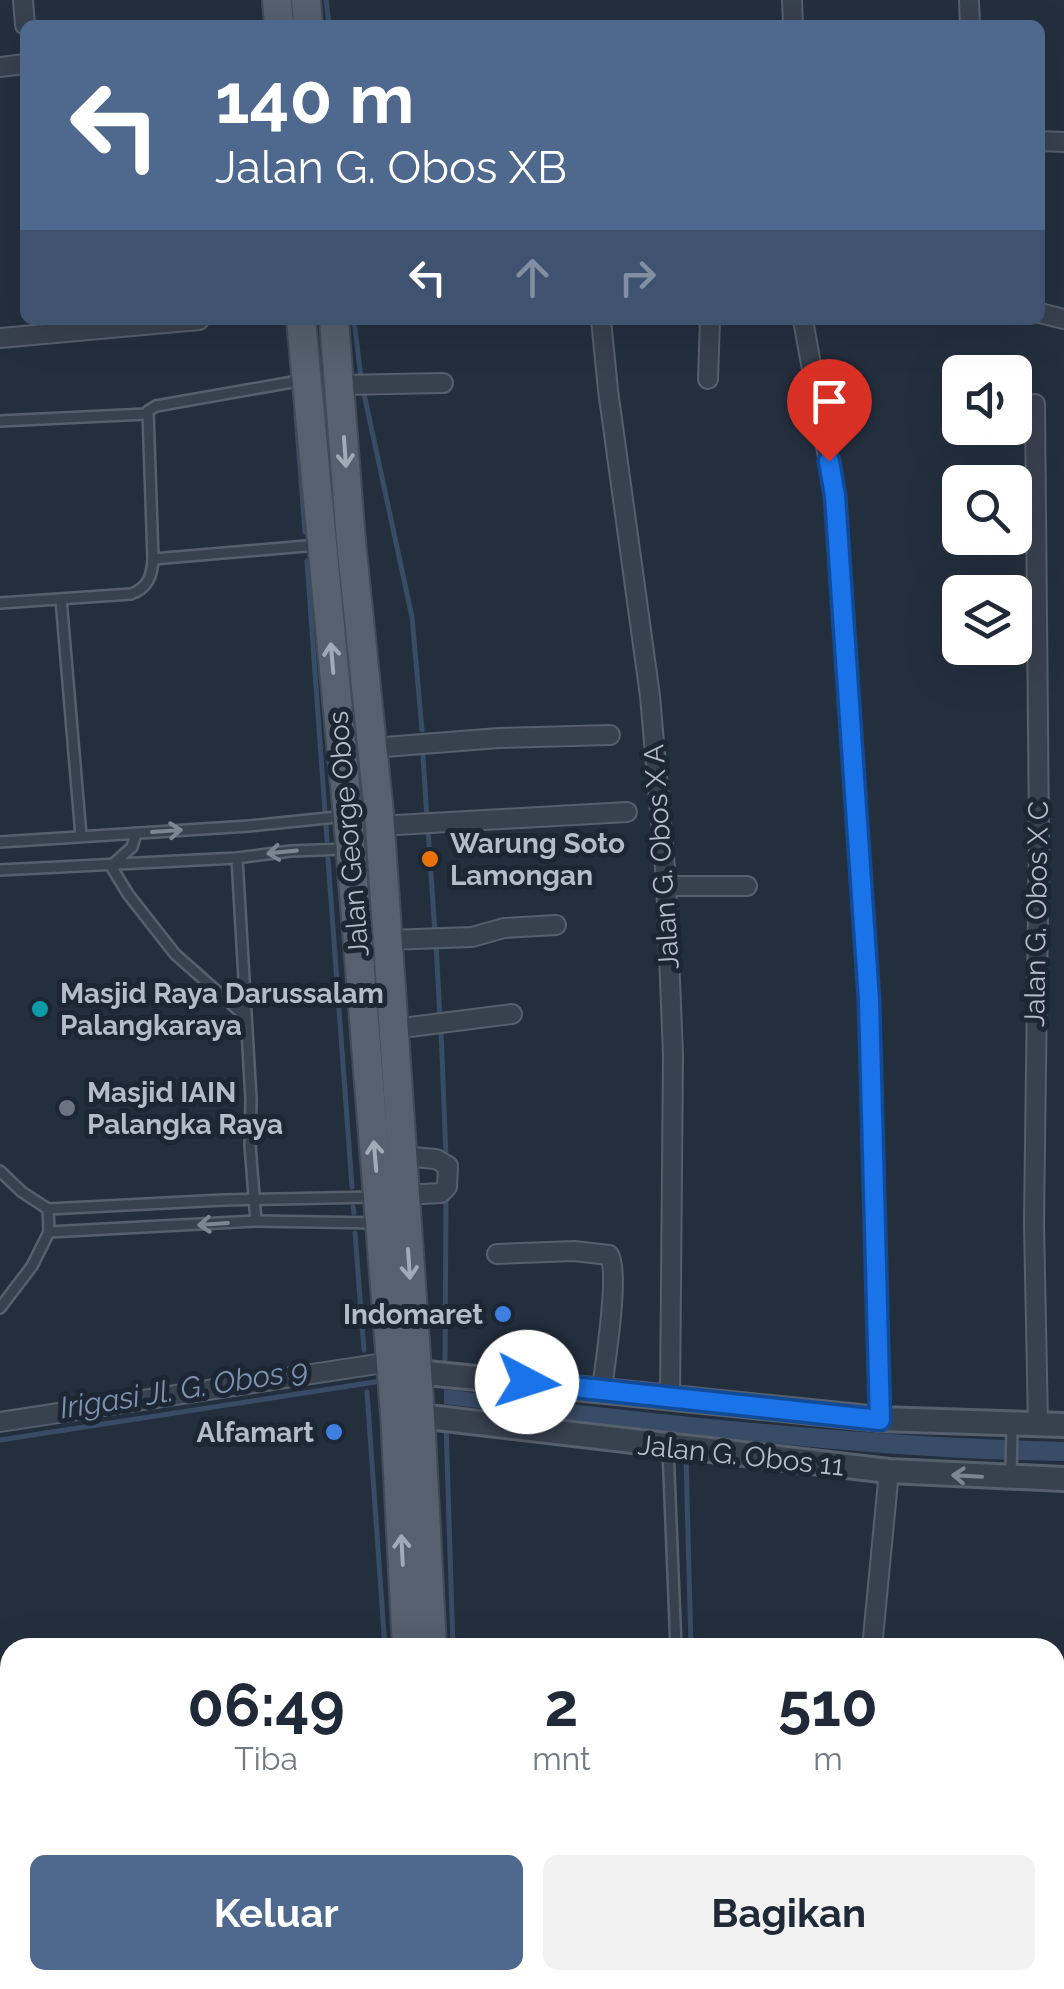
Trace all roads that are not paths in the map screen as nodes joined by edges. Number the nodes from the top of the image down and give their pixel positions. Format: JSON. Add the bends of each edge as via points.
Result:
{"nodes":[{"id":1,"x":100,"y":325,"type":"edge"},
{"id":2,"x":301,"y":325,"type":"edge"},
{"id":3,"x":334,"y":325,"type":"edge"},
{"id":4,"x":602,"y":325,"type":"edge"},
{"id":5,"x":710,"y":325,"type":"edge"},
{"id":6,"x":804,"y":325,"type":"edge"},
{"id":7,"x":60,"y":327,"type":"edge"},
{"id":8,"x":0,"y":338,"type":"edge"},
{"id":9,"x":708,"y":379,"type":"dead end"},
{"id":10,"x":306,"y":380,"type":"junction"},
{"id":11,"x":443,"y":383,"type":"dead end"},
{"id":12,"x":340,"y":384,"type":"junction"},
{"id":13,"x":1035,"y":404,"type":"dead end"},
{"id":14,"x":146,"y":414,"type":"junction"},
{"id":15,"x":0,"y":421,"type":"edge"},
{"id":16,"x":321,"y":545,"type":"junction"},
{"id":17,"x":153,"y":559,"type":"junction"},
{"id":18,"x":62,"y":600,"type":"junction"},
{"id":19,"x":0,"y":603,"type":"edge"},
{"id":20,"x":610,"y":735,"type":"dead end"},
{"id":21,"x":372,"y":748,"type":"junction"},
{"id":22,"x":627,"y":812,"type":"dead end"},
{"id":23,"x":348,"y":817,"type":"junction"},
{"id":24,"x":379,"y":828,"type":"junction"},
{"id":25,"x":136,"y":833,"type":"junction"},
{"id":26,"x":81,"y":836,"type":"junction"},
{"id":27,"x":0,"y":842,"type":"edge"},
{"id":28,"x":350,"y":848,"type":"junction"},
{"id":29,"x":237,"y":858,"type":"junction"},
{"id":30,"x":111,"y":866,"type":"junction"},
{"id":31,"x":0,"y":870,"type":"edge"},
{"id":32,"x":666,"y":886,"type":"junction"},
{"id":33,"x":746,"y":886,"type":"dead end"},
{"id":34,"x":556,"y":925,"type":"dead end"},
{"id":35,"x":387,"y":940,"type":"junction"},
{"id":36,"x":512,"y":1014,"type":"dead end"},
{"id":37,"x":245,"y":1016,"type":"junction"},
{"id":38,"x":394,"y":1029,"type":"junction"},
{"id":39,"x":401,"y":1156,"type":"junction"},
{"id":40,"x":0,"y":1170,"type":"edge"},
{"id":41,"x":253,"y":1200,"type":"junction"},
{"id":42,"x":387,"y":1205,"type":"junction"},
{"id":43,"x":48,"y":1209,"type":"junction"},
{"id":44,"x":256,"y":1221,"type":"junction"},
{"id":45,"x":49,"y":1232,"type":"junction"},
{"id":46,"x":498,"y":1254,"type":"dead end"},
{"id":47,"x":0,"y":1308,"type":"edge"},
{"id":48,"x":424,"y":1370,"type":"junction"},
{"id":49,"x":602,"y":1389,"type":"junction"},
{"id":50,"x":670,"y":1397,"type":"junction"},
{"id":51,"x":435,"y":1418,"type":"junction"},
{"id":52,"x":880,"y":1420,"type":"junction"},
{"id":53,"x":0,"y":1422,"type":"edge"},
{"id":54,"x":1038,"y":1424,"type":"junction"},
{"id":55,"x":1064,"y":1425,"type":"edge"},
{"id":56,"x":1012,"y":1433,"type":"junction"},
{"id":57,"x":668,"y":1448,"type":"junction"},
{"id":58,"x":1011,"y":1470,"type":"junction"},
{"id":59,"x":889,"y":1472,"type":"junction"},
{"id":60,"x":1064,"y":1479,"type":"edge"},
{"id":61,"x":408,"y":1638,"type":"edge"},
{"id":62,"x":432,"y":1638,"type":"edge"},
{"id":63,"x":676,"y":1638,"type":"edge"},
{"id":64,"x":873,"y":1638,"type":"edge"}],
"edges":[{"from":1,"to":7,"type":"street"},
{"from":2,"to":10,"type":"main road","name":"Jalan George Obos"},
{"from":3,"to":12,"type":"main road","name":"Jalan George Obos"},
{"from":4,"to":32,"type":"street","name":"Jalan G. Obos X A","via":[[650,696]]},
{"from":5,"to":9,"type":"street"},
{"from":6,"to":52,"type":"street","via":[[835,496],[841,573],[869,1000]]},
{"from":7,"to":8,"type":"street"},
{"from":10,"to":14,"type":"lane","via":[[156,406]]},
{"from":10,"to":16,"type":"main road","name":"Jalan George Obos"},
{"from":11,"to":12,"type":"street"},
{"from":12,"to":21,"type":"main road","name":"Jalan George Obos","one_way":true},
{"from":13,"to":54,"type":"street","name":"Jalan G. Obos X C"},
{"from":14,"to":15,"type":"lane"},
{"from":14,"to":17,"type":"lane"},
{"from":16,"to":17,"type":"lane"},
{"from":23,"to":16,"type":"main road","name":"Jalan George Obos","one_way":true},
{"from":17,"to":18,"type":"lane","via":[[150,578],[137,592]]},
{"from":18,"to":19,"type":"lane"},
{"from":18,"to":26,"type":"lane"},
{"from":20,"to":21,"type":"street"},
{"from":21,"to":24,"type":"main road","name":"Jalan George Obos"},
{"from":22,"to":24,"type":"street"},
{"from":23,"to":24,"type":"lane"},
{"from":25,"to":23,"type":"lane","one_way":true},
{"from":23,"to":28,"type":"main road","name":"Jalan George Obos"},
{"from":24,"to":28,"type":"lane"},
{"from":24,"to":35,"type":"main road","name":"Jalan George Obos"},
{"from":25,"to":26,"type":"lane"},
{"from":25,"to":30,"type":"lane","via":[[132,847]]},
{"from":26,"to":27,"type":"lane"},
{"from":28,"to":29,"type":"lane","one_way":true},
{"from":42,"to":28,"type":"main road","name":"Jalan George Obos","one_way":true},
{"from":29,"to":30,"type":"lane"},
{"from":29,"to":37,"type":"lane"},
{"from":30,"to":31,"type":"lane"},
{"from":30,"to":37,"type":"lane","via":[[175,954]]},
{"from":32,"to":33,"type":"street"},
{"from":32,"to":50,"type":"street","name":"Jalan G. Obos X A"},
{"from":34,"to":35,"type":"street"},
{"from":35,"to":38,"type":"main road","name":"Jalan George Obos"},
{"from":36,"to":38,"type":"street"},
{"from":37,"to":41,"type":"lane"},
{"from":38,"to":39,"type":"main road","name":"Jalan George Obos"},
{"from":39,"to":42,"type":"main road","name":"Jalan George Obos"},
{"from":39,"to":42,"type":"street","via":[[448,1166],[447,1187]]},
{"from":40,"to":43,"type":"lane"},
{"from":41,"to":42,"type":"lane"},
{"from":41,"to":43,"type":"lane"},
{"from":41,"to":44,"type":"lane"},
{"from":42,"to":44,"type":"lane"},
{"from":42,"to":48,"type":"main road","name":"Jalan George Obos"},
{"from":43,"to":45,"type":"lane"},
{"from":44,"to":45,"type":"lane","one_way":true},
{"from":45,"to":47,"type":"lane"},
{"from":46,"to":49,"type":"street","via":[[602,1252],[613,1261]]},
{"from":48,"to":49,"type":"street"},
{"from":48,"to":51,"type":"main road","name":"Jalan George Obos"},
{"from":48,"to":53,"type":"street"},
{"from":61,"to":48,"type":"main road","name":"Jalan George Obos","one_way":true},
{"from":49,"to":50,"type":"street"},
{"from":50,"to":52,"type":"street"},
{"from":51,"to":57,"type":"street","name":"Jalan G. Obos 11"},
{"from":51,"to":62,"type":"main road","name":"Jalan George Obos"},
{"from":52,"to":56,"type":"street"},
{"from":54,"to":55,"type":"street"},
{"from":54,"to":56,"type":"street"},
{"from":56,"to":58,"type":"lane"},
{"from":57,"to":59,"type":"street","name":"Jalan G. Obos 11"},
{"from":57,"to":63,"type":"lane"},
{"from":58,"to":59,"type":"street","name":"Jalan G. Obos 11","one_way":true},
{"from":58,"to":60,"type":"street","name":"Jalan G. Obos 11"},
{"from":59,"to":64,"type":"street"}]}
